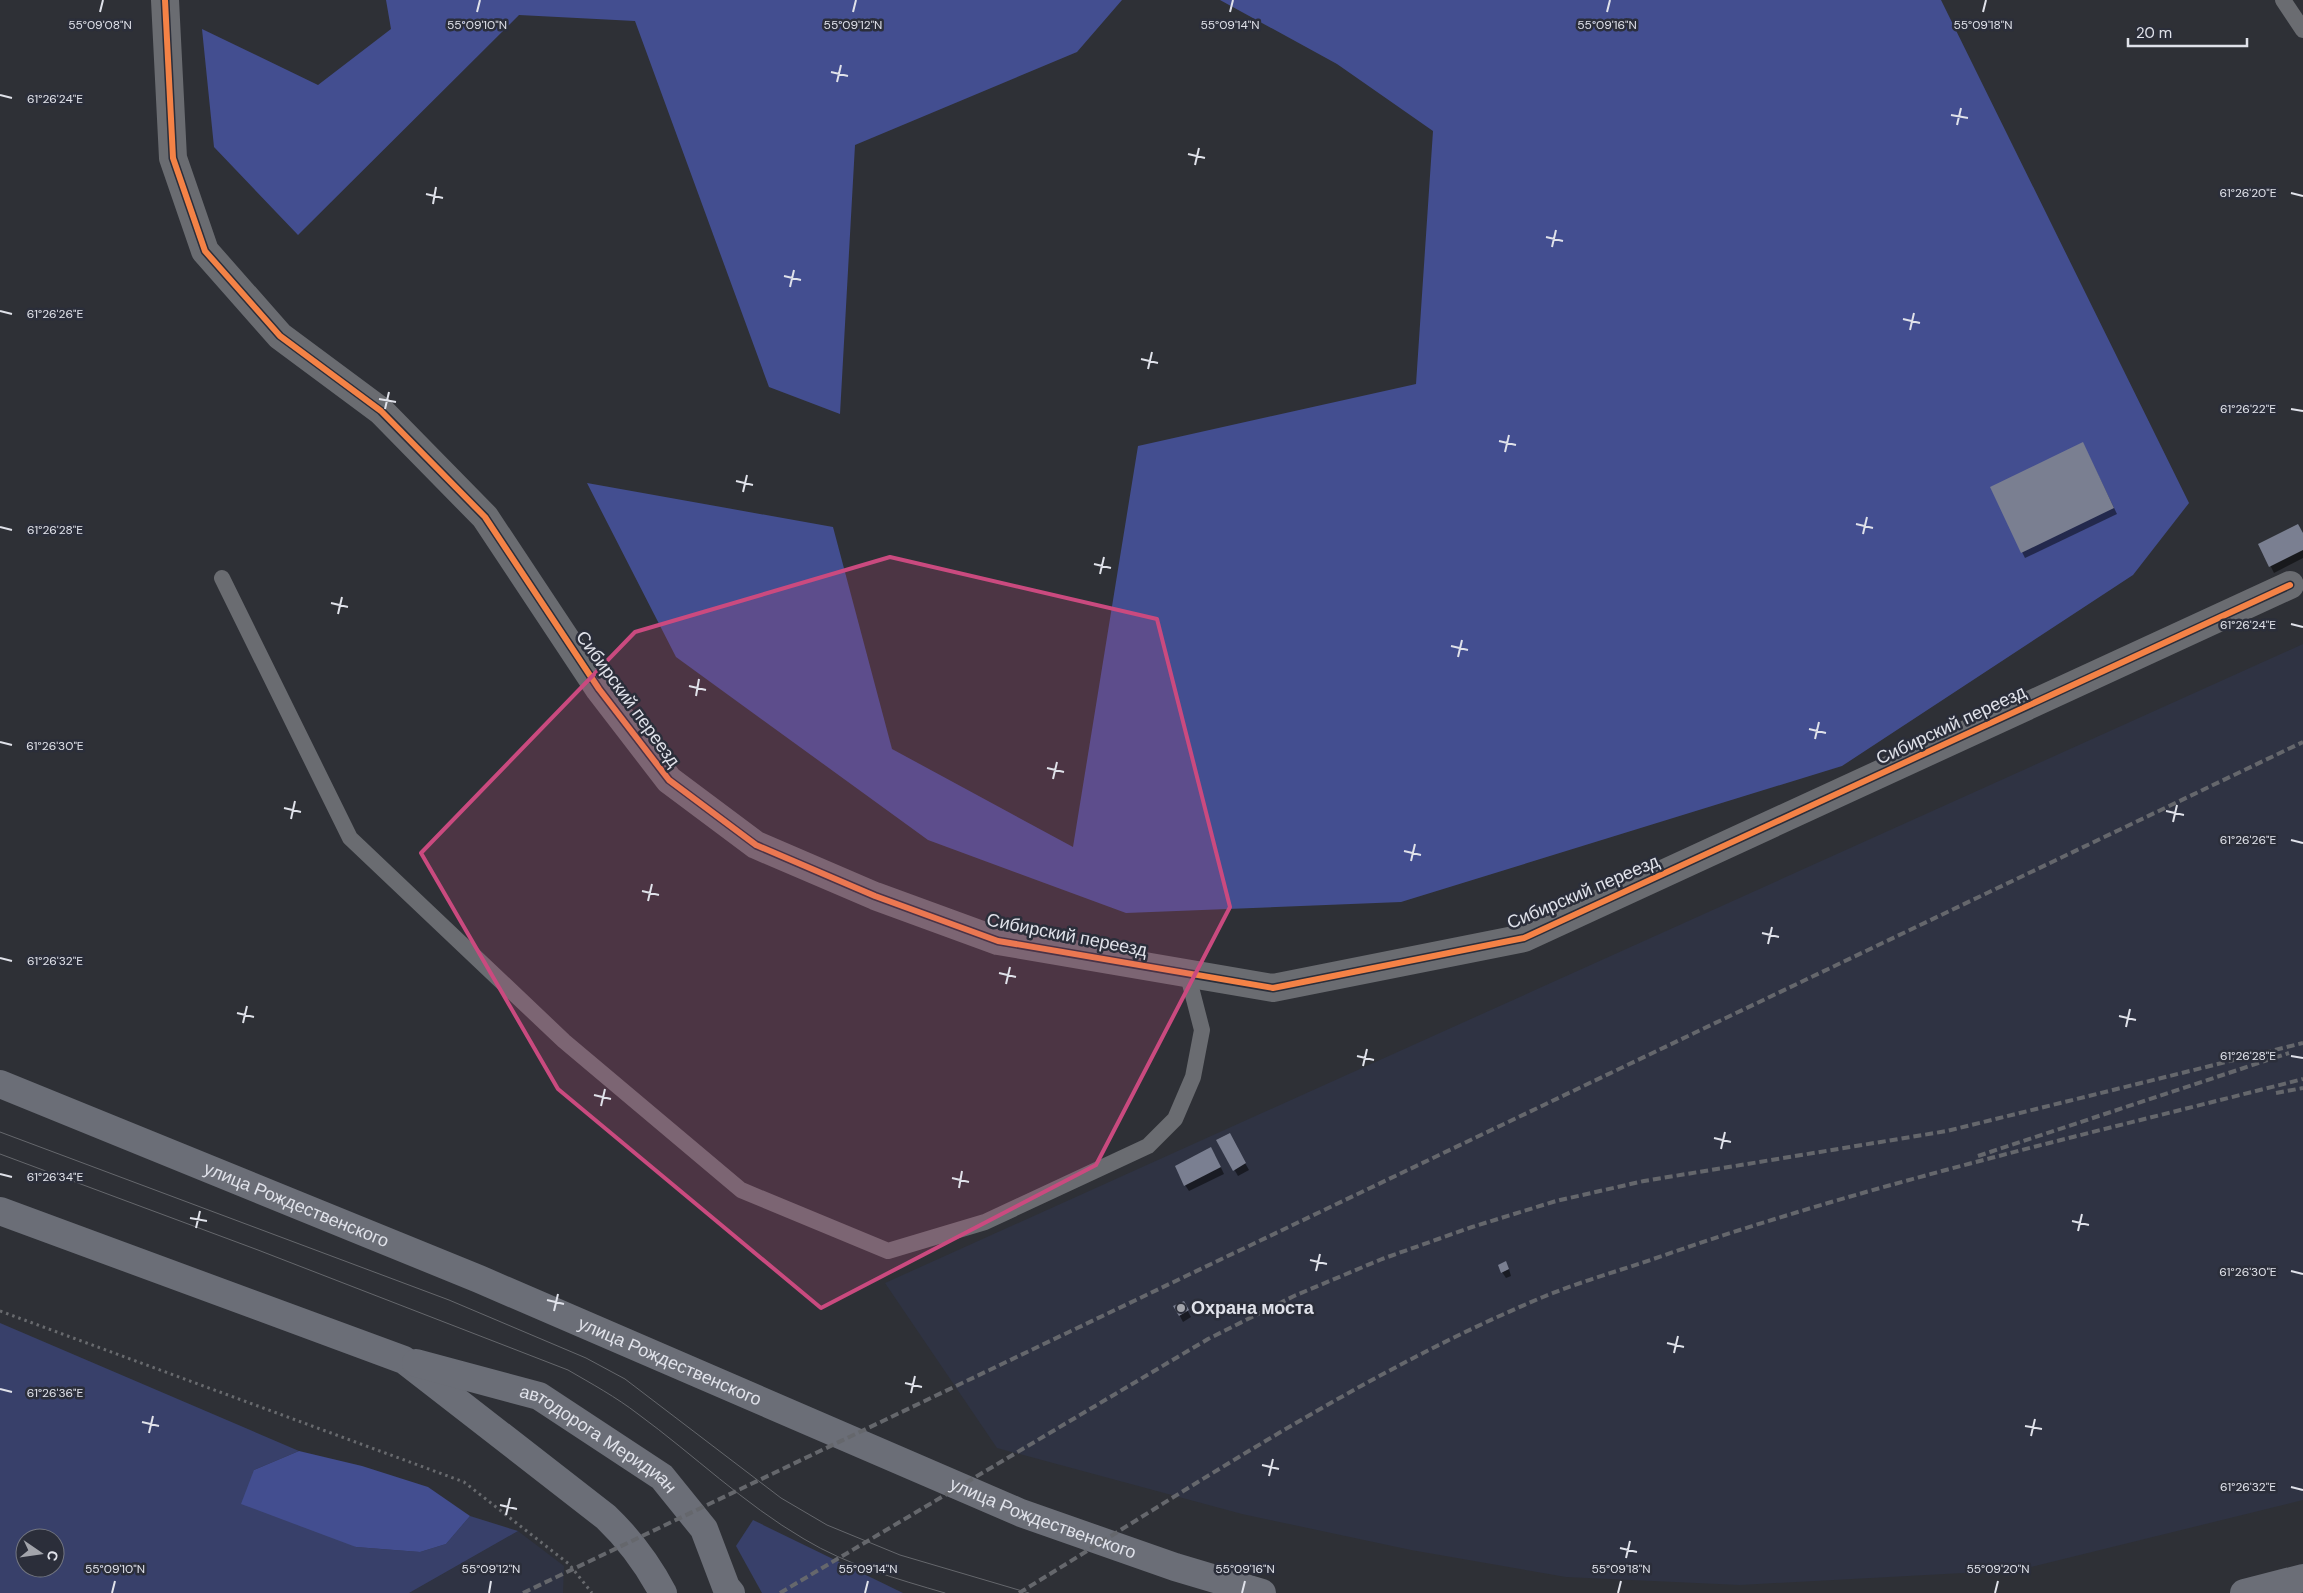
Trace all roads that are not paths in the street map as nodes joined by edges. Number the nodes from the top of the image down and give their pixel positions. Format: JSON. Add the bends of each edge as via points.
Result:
{"nodes":[{"id":1,"x":166,"y":0,"type":"edge"},
{"id":2,"x":2283,"y":0,"type":"edge"},
{"id":3,"x":2303,"y":30,"type":"edge"},
{"id":4,"x":222,"y":578,"type":"dead end"},
{"id":5,"x":2296,"y":581,"type":"edge"},
{"id":6,"x":1188,"y":972,"type":"junction"},
{"id":7,"x":0,"y":1084,"type":"edge"},
{"id":8,"x":0,"y":1211,"type":"edge"},
{"id":9,"x":404,"y":1360,"type":"junction"},
{"id":10,"x":2303,"y":1578,"type":"edge"},
{"id":11,"x":663,"y":1593,"type":"edge"},
{"id":12,"x":731,"y":1593,"type":"edge"},
{"id":13,"x":1262,"y":1593,"type":"edge"},
{"id":14,"x":2244,"y":1593,"type":"edge"}],
"edges":[{"from":1,"to":6,"type":"street","name":"Сибирский переезд","via":[[173,158],[205,252],[280,336],[381,411],[484,517],[599,689],[668,780],[756,845],[875,896],[998,941]]},
{"from":2,"to":3,"type":"lane"},
{"from":4,"to":6,"type":"lane","via":[[350,838],[564,1041],[741,1190],[888,1251],[986,1222],[1148,1146],[1175,1120],[1193,1077],[1202,1030]]},
{"from":5,"to":6,"type":"street","name":"Сибирский переезд","via":[[1524,938],[1273,988]]},
{"from":7,"to":13,"type":"main road","name":"улица Рождественского","via":[[479,1279],[1021,1513],[1176,1568]]},
{"from":8,"to":9,"type":"main road"},
{"from":9,"to":11,"type":"main road","via":[[606,1517],[628,1538]]},
{"from":9,"to":12,"type":"main road","name":"автодорога Меридиан","via":[[538,1396],[662,1477],[704,1529]]},
{"from":10,"to":14,"type":"main road"}]}
